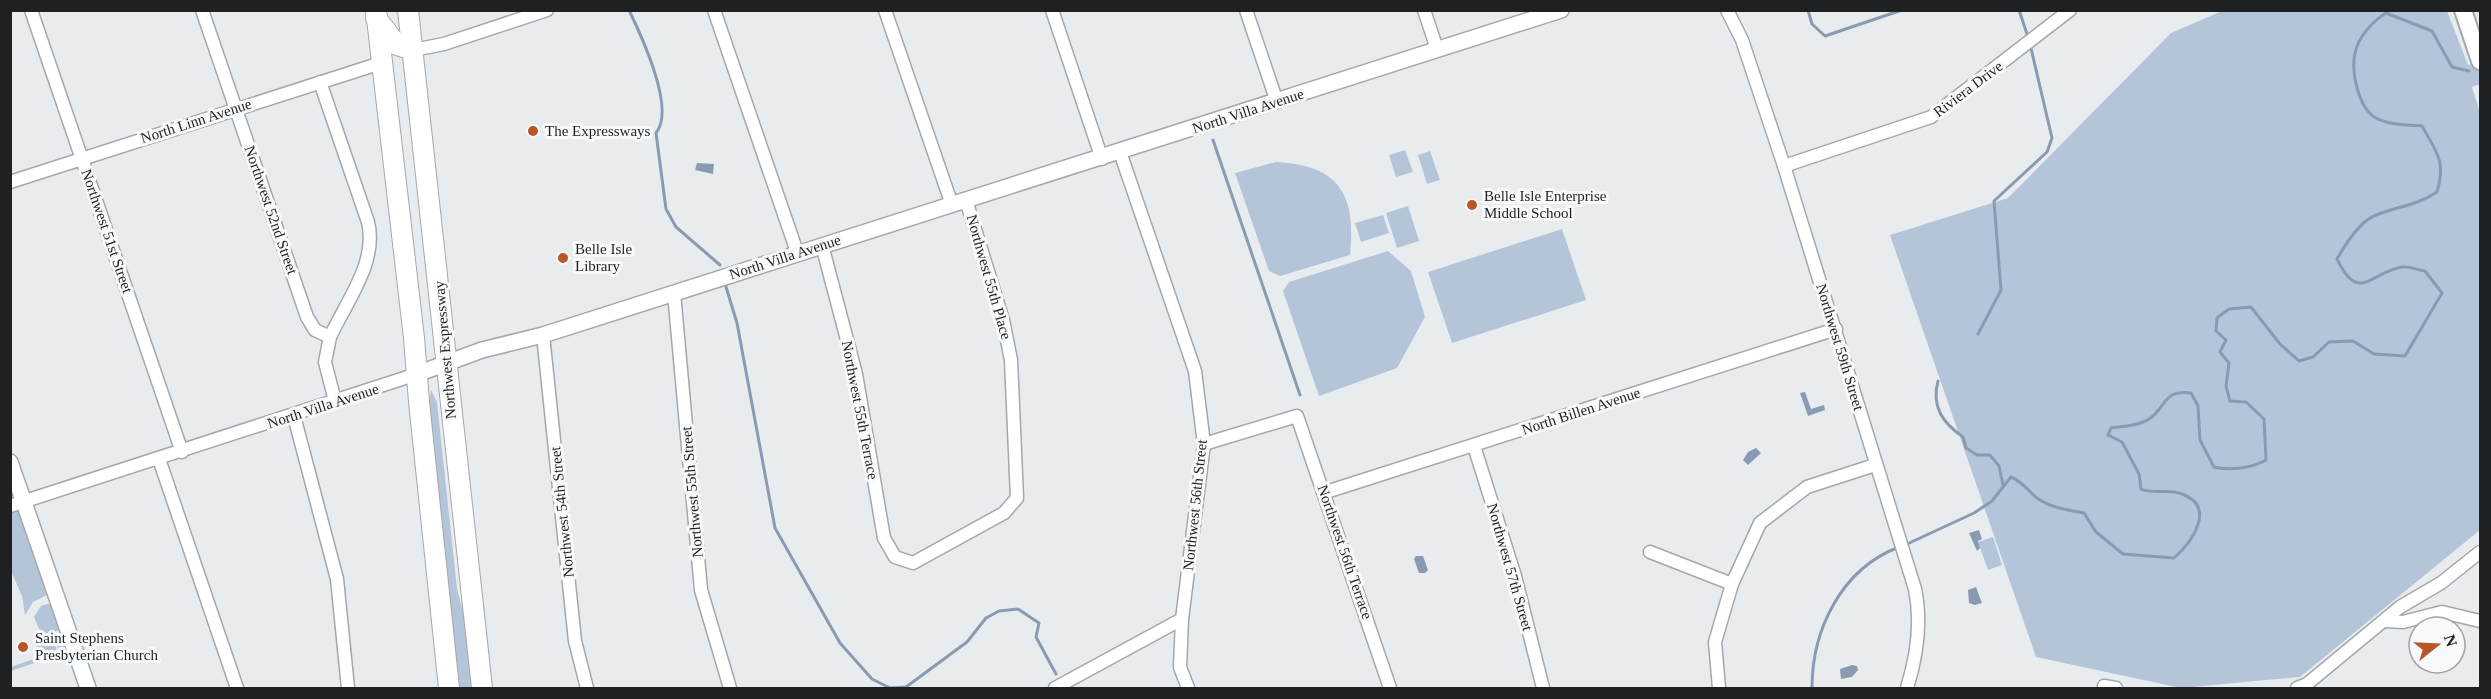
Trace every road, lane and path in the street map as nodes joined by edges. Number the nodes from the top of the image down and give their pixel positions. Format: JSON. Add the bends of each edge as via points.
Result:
{"nodes":[{"id":1,"x":31,"y":10,"type":"edge"},
{"id":2,"x":202,"y":10,"type":"edge"},
{"id":3,"x":408,"y":10,"type":"edge"},
{"id":4,"x":547,"y":10,"type":"edge"},
{"id":5,"x":714,"y":10,"type":"edge"},
{"id":6,"x":885,"y":10,"type":"edge"},
{"id":7,"x":1052,"y":10,"type":"edge"},
{"id":8,"x":1246,"y":10,"type":"edge"},
{"id":9,"x":1424,"y":10,"type":"edge"},
{"id":10,"x":1727,"y":10,"type":"edge"},
{"id":11,"x":2070,"y":10,"type":"edge"},
{"id":12,"x":2463,"y":10,"type":"edge"},
{"id":13,"x":1558,"y":11,"type":"edge"},
{"id":14,"x":376,"y":14,"type":"edge"},
{"id":15,"x":1437,"y":49,"type":"junction"},
{"id":16,"x":412,"y":50,"type":"junction"},
{"id":17,"x":2481,"y":62,"type":"edge"},
{"id":18,"x":381,"y":63,"type":"junction"},
{"id":19,"x":320,"y":82,"type":"junction"},
{"id":20,"x":1277,"y":102,"type":"junction"},
{"id":21,"x":236,"y":108,"type":"junction"},
{"id":22,"x":1120,"y":152,"type":"junction"},
{"id":23,"x":82,"y":159,"type":"junction"},
{"id":24,"x":1102,"y":159,"type":"junction"},
{"id":25,"x":1784,"y":166,"type":"junction"},
{"id":26,"x":10,"y":182,"type":"edge"},
{"id":27,"x":959,"y":203,"type":"junction"},
{"id":28,"x":822,"y":244,"type":"junction"},
{"id":29,"x":797,"y":252,"type":"junction"},
{"id":30,"x":674,"y":292,"type":"junction"},
{"id":31,"x":1836,"y":329,"type":"junction"},
{"id":32,"x":543,"y":335,"type":"junction"},
{"id":33,"x":330,"y":337,"type":"junction"},
{"id":34,"x":446,"y":362,"type":"junction"},
{"id":35,"x":417,"y":374,"type":"junction"},
{"id":36,"x":335,"y":401,"type":"junction"},
{"id":37,"x":294,"y":416,"type":"junction"},
{"id":38,"x":1204,"y":444,"type":"junction"},
{"id":39,"x":1474,"y":446,"type":"junction"},
{"id":40,"x":182,"y":452,"type":"junction"},
{"id":41,"x":159,"y":459,"type":"junction"},
{"id":42,"x":10,"y":462,"type":"edge"},
{"id":43,"x":1875,"y":465,"type":"junction"},
{"id":44,"x":1326,"y":492,"type":"junction"},
{"id":45,"x":17,"y":504,"type":"edge"},
{"id":46,"x":1650,"y":552,"type":"dead end"},
{"id":47,"x":2481,"y":552,"type":"edge"},
{"id":48,"x":913,"y":564,"type":"joint"},
{"id":49,"x":1732,"y":584,"type":"junction"},
{"id":50,"x":1182,"y":619,"type":"junction"},
{"id":51,"x":2385,"y":621,"type":"junction"},
{"id":52,"x":2481,"y":621,"type":"edge"},
{"id":53,"x":1058,"y":686,"type":"edge"},
{"id":54,"x":88,"y":688,"type":"edge"},
{"id":55,"x":237,"y":688,"type":"edge"},
{"id":56,"x":348,"y":688,"type":"edge"},
{"id":57,"x":449,"y":688,"type":"edge"},
{"id":58,"x":482,"y":688,"type":"edge"},
{"id":59,"x":587,"y":688,"type":"edge"},
{"id":60,"x":730,"y":688,"type":"edge"},
{"id":61,"x":1188,"y":688,"type":"edge"},
{"id":62,"x":1390,"y":688,"type":"edge"},
{"id":63,"x":1543,"y":688,"type":"edge"},
{"id":64,"x":1719,"y":688,"type":"edge"},
{"id":65,"x":1907,"y":688,"type":"edge"},
{"id":66,"x":2297,"y":688,"type":"edge"}],
"edges":[{"from":1,"to":23,"type":"street","name":"Northwest 51st Street"},
{"from":2,"to":21,"type":"street","name":"Northwest 52nd Street"},
{"from":3,"to":16,"type":"highway","name":"Northwest Expressway"},
{"from":4,"to":16,"type":"street","via":[[444,44]]},
{"from":5,"to":29,"type":"street"},
{"from":6,"to":27,"type":"street","name":"Northwest 55th Place"},
{"from":7,"to":24,"type":"street"},
{"from":8,"to":20,"type":"street"},
{"from":9,"to":15,"type":"street"},
{"from":10,"to":25,"type":"street","name":"Northwest 59th Street","via":[[1742,40]]},
{"from":11,"to":25,"type":"street","name":"Riviera Drive","via":[[1931,117]]},
{"from":12,"to":17,"type":"main road"},
{"from":13,"to":15,"type":"street","name":"North Villa Avenue"},
{"from":14,"to":16,"type":"highway","via":[[397,45]]},
{"from":14,"to":18,"type":"highway","name":"Northwest Expressway"},
{"from":15,"to":20,"type":"street","name":"North Villa Avenue"},
{"from":16,"to":34,"type":"highway","name":"Northwest Expressway"},
{"from":18,"to":19,"type":"street","name":"North Linn Avenue"},
{"from":18,"to":35,"type":"highway","name":"Northwest Expressway"},
{"from":19,"to":21,"type":"street","name":"North Linn Avenue"},
{"from":19,"to":33,"type":"street","via":[[368,222],[370,240],[367,261]]},
{"from":20,"to":22,"type":"street","name":"North Villa Avenue"},
{"from":21,"to":23,"type":"street","name":"North Linn Avenue"},
{"from":21,"to":33,"type":"street","name":"Northwest 52nd Street","via":[[307,317],[315,330]]},
{"from":22,"to":24,"type":"street","name":"North Villa Avenue"},
{"from":22,"to":38,"type":"street","name":"Northwest 56th Street","via":[[1195,371]]},
{"from":23,"to":26,"type":"street","name":"North Linn Avenue"},
{"from":23,"to":40,"type":"street","name":"Northwest 51st Street"},
{"from":24,"to":27,"type":"street","name":"North Villa Avenue"},
{"from":25,"to":31,"type":"street","name":"Northwest 59th Street"},
{"from":27,"to":28,"type":"street","name":"North Villa Avenue"},
{"from":27,"to":48,"type":"street","name":"Northwest 55th Place","via":[[1003,320],[1011,360],[1017,498],[1004,513]]},
{"from":28,"to":29,"type":"street","name":"North Villa Avenue"},
{"from":28,"to":48,"type":"street","name":"Northwest 55th Terrace","via":[[856,374],[884,538],[896,557]]},
{"from":29,"to":30,"type":"street","name":"North Villa Avenue"},
{"from":30,"to":32,"type":"street","name":"North Villa Avenue"},
{"from":30,"to":60,"type":"street","name":"Northwest 55th Street","via":[[702,590]]},
{"from":31,"to":39,"type":"street","name":"North Billen Avenue"},
{"from":31,"to":43,"type":"street","name":"Northwest 59th Street"},
{"from":32,"to":34,"type":"street","name":"North Villa Avenue"},
{"from":32,"to":59,"type":"street","name":"Northwest 54th Street","via":[[575,641]]},
{"from":33,"to":36,"type":"street","via":[[325,362]]},
{"from":34,"to":35,"type":"street","name":"North Villa Avenue"},
{"from":34,"to":58,"type":"highway","name":"Northwest Expressway"},
{"from":35,"to":36,"type":"street","name":"North Villa Avenue"},
{"from":35,"to":57,"type":"highway","name":"Northwest Expressway"},
{"from":36,"to":37,"type":"street","name":"North Villa Avenue"},
{"from":37,"to":40,"type":"street","name":"North Villa Avenue"},
{"from":37,"to":56,"type":"street","via":[[337,579]]},
{"from":38,"to":44,"type":"street","name":"Northwest 56th Terrace","via":[[1297,416]]},
{"from":38,"to":50,"type":"street","name":"Northwest 56th Street"},
{"from":39,"to":44,"type":"street","name":"North Billen Avenue"},
{"from":39,"to":63,"type":"street","name":"Northwest 57th Street","via":[[1515,576]]},
{"from":40,"to":41,"type":"street","name":"North Villa Avenue"},
{"from":41,"to":45,"type":"street","name":"North Villa Avenue"},
{"from":41,"to":55,"type":"street"},
{"from":42,"to":45,"type":"street"},
{"from":43,"to":49,"type":"street","via":[[1807,488],[1760,523]]},
{"from":43,"to":65,"type":"street","name":"Northwest 59th Street","via":[[1919,609],[1914,666]]},
{"from":44,"to":62,"type":"street","name":"Northwest 56th Terrace"},
{"from":45,"to":54,"type":"street"},
{"from":46,"to":49,"type":"street"},
{"from":47,"to":51,"type":"street"},
{"from":49,"to":64,"type":"street","via":[[1715,642]]},
{"from":50,"to":53,"type":"street"},
{"from":50,"to":61,"type":"street","name":"Northwest 56th Street","via":[[1180,667]]},
{"from":51,"to":52,"type":"street","via":[[2442,612]]},
{"from":51,"to":66,"type":"street"}]}
